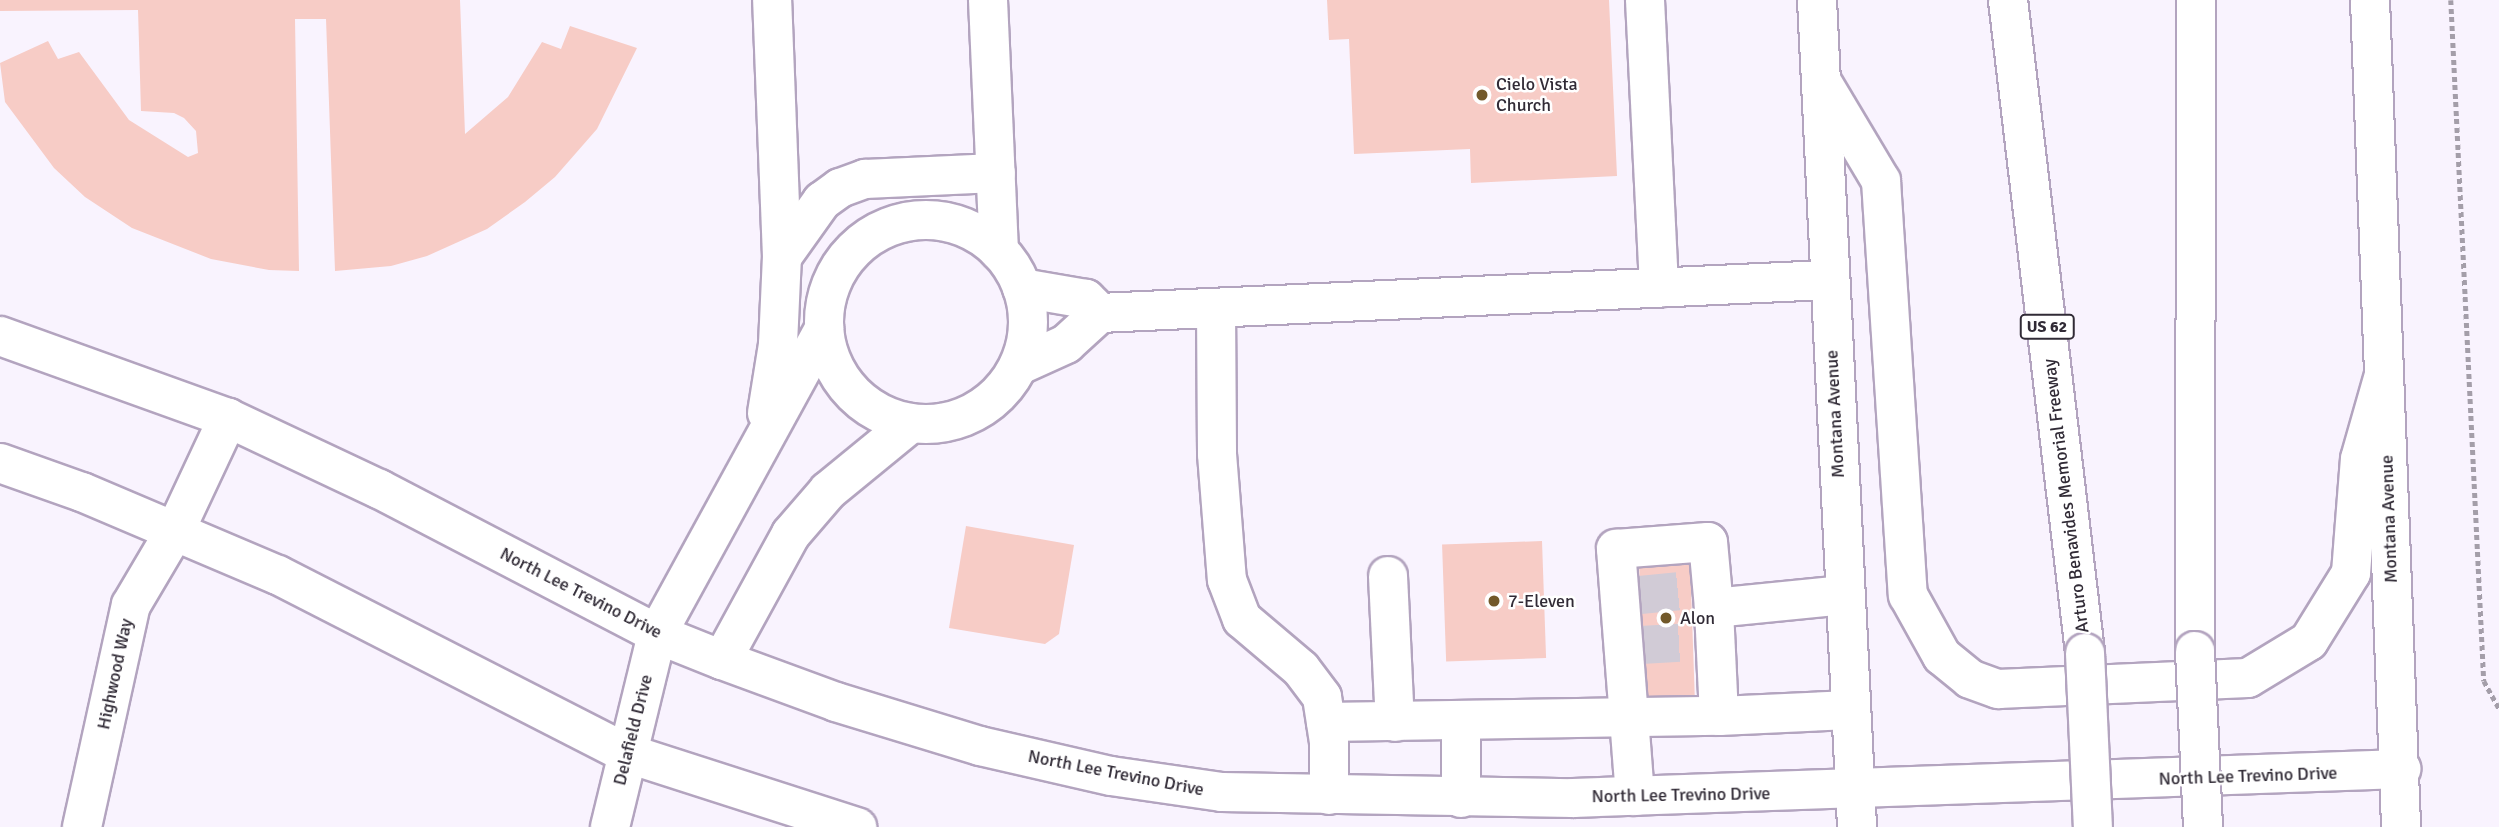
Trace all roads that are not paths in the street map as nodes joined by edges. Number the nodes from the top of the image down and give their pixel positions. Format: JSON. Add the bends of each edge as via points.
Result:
{"nodes":[{"id":1,"x":772,"y":0,"type":"edge"},
{"id":2,"x":988,"y":0,"type":"edge"},
{"id":3,"x":1645,"y":0,"type":"edge"},
{"id":4,"x":1817,"y":0,"type":"edge"},
{"id":5,"x":2008,"y":0,"type":"edge"},
{"id":6,"x":2196,"y":0,"type":"edge"},
{"id":7,"x":2370,"y":0,"type":"edge"},
{"id":8,"x":1822,"y":82,"type":"junction"},
{"id":9,"x":996,"y":173,"type":"junction"},
{"id":10,"x":999,"y":251,"type":"junction"},
{"id":11,"x":782,"y":257,"type":"junction"},
{"id":12,"x":1829,"y":280,"type":"junction"},
{"id":13,"x":1022,"y":288,"type":"junction"},
{"id":14,"x":1659,"y":288,"type":"junction"},
{"id":15,"x":1216,"y":307,"type":"junction"},
{"id":16,"x":1100,"y":313,"type":"junction"},
{"id":17,"x":824,"y":329,"type":"junction"},
{"id":18,"x":0,"y":336,"type":"edge"},
{"id":19,"x":1020,"y":365,"type":"junction"},
{"id":20,"x":2383,"y":378,"type":"junction"},
{"id":21,"x":228,"y":418,"type":"junction"},
{"id":22,"x":910,"y":424,"type":"junction"},
{"id":23,"x":763,"y":442,"type":"junction"},
{"id":24,"x":0,"y":463,"type":"edge"},
{"id":25,"x":176,"y":529,"type":"junction"},
{"id":26,"x":1388,"y":576,"type":"dead end"},
{"id":27,"x":1844,"y":595,"type":"junction"},
{"id":28,"x":1706,"y":614,"type":"junction"},
{"id":29,"x":657,"y":634,"type":"junction"},
{"id":30,"x":722,"y":660,"type":"junction"},
{"id":31,"x":1851,"y":710,"type":"junction"},
{"id":32,"x":1719,"y":716,"type":"junction"},
{"id":33,"x":1629,"y":719,"type":"junction"},
{"id":34,"x":1326,"y":722,"type":"junction"},
{"id":35,"x":1395,"y":722,"type":"junction"},
{"id":36,"x":1461,"y":722,"type":"junction"},
{"id":37,"x":626,"y":753,"type":"junction"},
{"id":38,"x":2402,"y":769,"type":"junction"},
{"id":39,"x":1329,"y":794,"type":"junction"},
{"id":40,"x":1635,"y":796,"type":"junction"},
{"id":41,"x":1461,"y":798,"type":"junction"},
{"id":42,"x":1856,"y":809,"type":"edge"},
{"id":43,"x":82,"y":827,"type":"edge"},
{"id":44,"x":610,"y":827,"type":"edge"},
{"id":45,"x":858,"y":827,"type":"edge"},
{"id":46,"x":2093,"y":827,"type":"edge"},
{"id":47,"x":2203,"y":827,"type":"edge"},
{"id":48,"x":2401,"y":827,"type":"edge"}],
"edges":[{"from":1,"to":11,"type":"main road"},
{"from":2,"to":9,"type":"main road"},
{"from":3,"to":14,"type":"main road"},
{"from":4,"to":8,"type":"main road","name":"Montana Avenue"},
{"from":5,"to":46,"type":"main road","name":"Arturo Benavides Memorial Freeway","number":"US 62","bridge":true,"via":[[2085,653]]},
{"from":6,"to":47,"type":"main road","bridge":true,"via":[[2195,651]]},
{"from":7,"to":20,"type":"main road","name":"Montana Avenue"},
{"from":8,"to":12,"type":"main road","name":"Montana Avenue"},
{"from":8,"to":20,"type":"main road","via":[[1881,181],[1908,595],[1942,656],[1970,679],[1998,689],[2248,678],[2309,641],[2351,573],[2360,460]]},
{"from":9,"to":10,"type":"main road"},
{"from":9,"to":11,"type":"main road","via":[[865,179],[840,188],[822,201]]},
{"from":10,"to":13,"type":"main road","via":[[1014,268]]},
{"from":10,"to":17,"type":"main road","via":[[964,226],[930,218],[896,223],[865,238],[842,263],[827,294]]},
{"from":11,"to":23,"type":"main road","via":[[778,344]]},
{"from":12,"to":14,"type":"main road"},
{"from":12,"to":27,"type":"main road","name":"Montana Avenue"},
{"from":13,"to":16,"type":"main road","via":[[1086,299]]},
{"from":13,"to":19,"type":"main road","via":[[1029,333]]},
{"from":14,"to":15,"type":"main road"},
{"from":15,"to":16,"type":"main road"},
{"from":15,"to":34,"type":"main road","via":[[1216,445],[1227,580],[1242,620],[1301,669],[1322,697]]},
{"from":16,"to":19,"type":"main road","via":[[1066,344]]},
{"from":17,"to":22,"type":"main road","via":[[831,362],[850,392],[877,413]]},
{"from":17,"to":23,"type":"main road","name":"Delafield Drive"},
{"from":18,"to":21,"type":"main road","name":"North Lee Trevino Drive"},
{"from":19,"to":22,"type":"main road","via":[[1001,393],[975,413],[943,424]]},
{"from":20,"to":38,"type":"main road","name":"Montana Avenue"},
{"from":21,"to":25,"type":"main road","name":"Highwood Way"},
{"from":21,"to":29,"type":"main road","name":"North Lee Trevino Drive","via":[[379,489]]},
{"from":22,"to":30,"type":"main road","via":[[828,491],[791,534]]},
{"from":23,"to":29,"type":"main road","name":"Delafield Drive"},
{"from":24,"to":25,"type":"main road"},
{"from":25,"to":37,"type":"main road","via":[[278,575]]},
{"from":25,"to":43,"type":"main road","name":"Highwood Way","via":[[131,604]]},
{"from":26,"to":35,"type":"main road"},
{"from":27,"to":28,"type":"main road"},
{"from":27,"to":31,"type":"main road","name":"Montana Avenue"},
{"from":28,"to":32,"type":"main road"},
{"from":28,"to":33,"type":"main road","via":[[1708,542],[1616,549],[1630,596]]},
{"from":29,"to":30,"type":"main road","name":"North Lee Trevino Drive"},
{"from":29,"to":37,"type":"main road","name":"Delafield Drive"},
{"from":30,"to":39,"type":"main road","name":"North Lee Trevino Drive","via":[[836,702],[980,746],[1111,776],[1222,792]]},
{"from":31,"to":32,"type":"main road"},
{"from":31,"to":42,"type":"main road","name":"Montana Avenue"},
{"from":32,"to":33,"type":"main road"},
{"from":33,"to":36,"type":"main road"},
{"from":33,"to":40,"type":"main road"},
{"from":34,"to":35,"type":"main road"},
{"from":34,"to":39,"type":"main road"},
{"from":35,"to":36,"type":"main road"},
{"from":36,"to":41,"type":"main road"},
{"from":37,"to":44,"type":"main road","name":"Delafield Drive"},
{"from":37,"to":45,"type":"main road"},
{"from":38,"to":42,"type":"main road","name":"North Lee Trevino Drive"},
{"from":38,"to":48,"type":"main road","name":"Montana Avenue"},
{"from":39,"to":41,"type":"main road","name":"North Lee Trevino Drive"},
{"from":40,"to":41,"type":"main road","name":"North Lee Trevino Drive"},
{"from":40,"to":42,"type":"main road","name":"North Lee Trevino Drive"}]}
